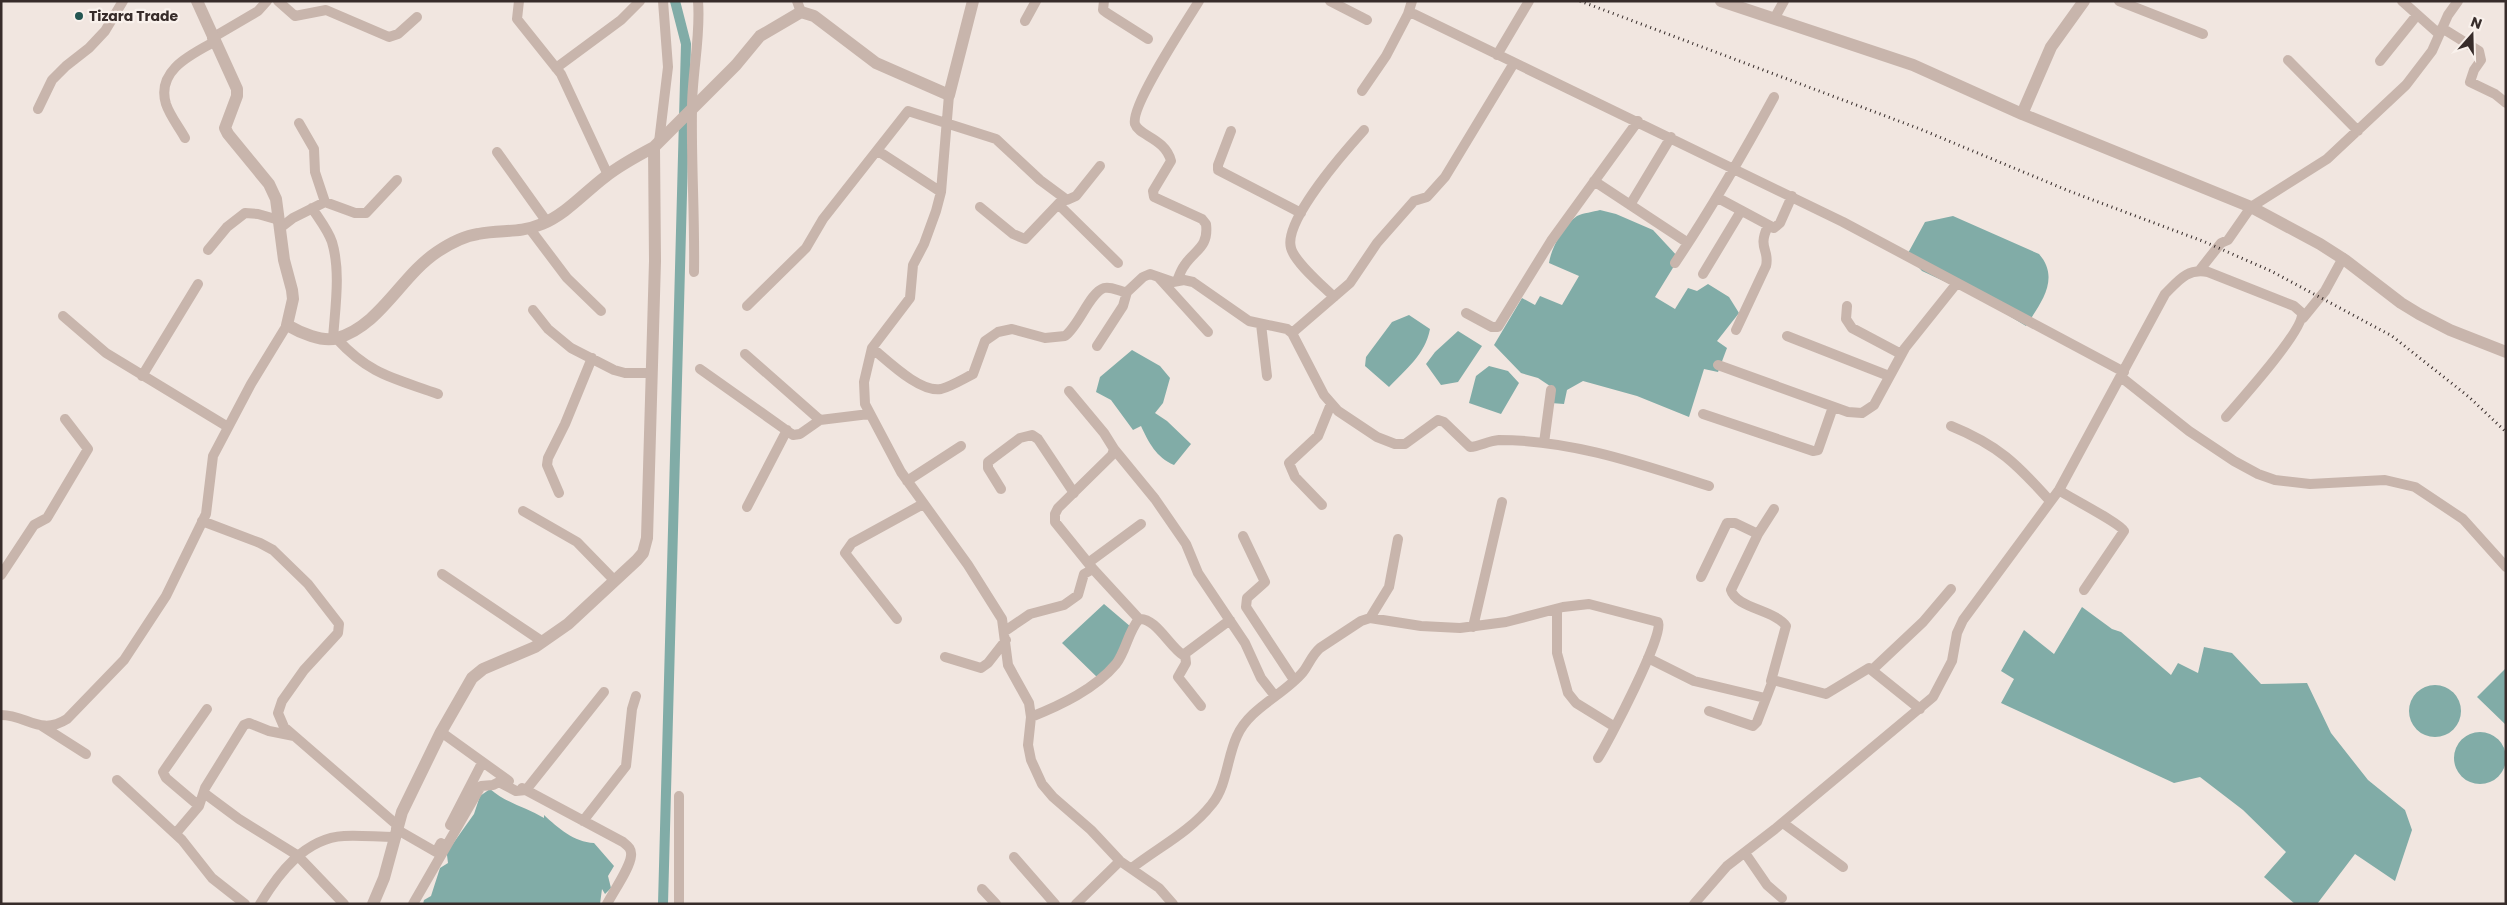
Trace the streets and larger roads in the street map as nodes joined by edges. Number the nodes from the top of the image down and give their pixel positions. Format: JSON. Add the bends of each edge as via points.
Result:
{"nodes":[{"id":1,"x":123,"y":1,"type":"edge"},
{"id":2,"x":197,"y":1,"type":"edge"},
{"id":3,"x":267,"y":1,"type":"edge"},
{"id":4,"x":278,"y":1,"type":"edge"},
{"id":5,"x":518,"y":1,"type":"edge"},
{"id":6,"x":640,"y":1,"type":"edge"},
{"id":7,"x":663,"y":1,"type":"edge"},
{"id":8,"x":708,"y":1,"type":"edge"},
{"id":9,"x":973,"y":1,"type":"edge"},
{"id":10,"x":1036,"y":1,"type":"edge"},
{"id":11,"x":1104,"y":1,"type":"edge"},
{"id":12,"x":1199,"y":1,"type":"edge"},
{"id":13,"x":1330,"y":1,"type":"edge"},
{"id":14,"x":1412,"y":1,"type":"edge"},
{"id":15,"x":1529,"y":1,"type":"edge"},
{"id":16,"x":1721,"y":1,"type":"edge"},
{"id":17,"x":1784,"y":1,"type":"edge"},
{"id":18,"x":2084,"y":1,"type":"edge"},
{"id":19,"x":2119,"y":1,"type":"edge"},
{"id":20,"x":2402,"y":1,"type":"edge"},
{"id":21,"x":2458,"y":1,"type":"edge"},
{"id":22,"x":699,"y":5,"type":"edge"},
{"id":23,"x":799,"y":7,"type":"edge"},
{"id":24,"x":1408,"y":14,"type":"junction"},
{"id":25,"x":2417,"y":15,"type":"junction"},
{"id":26,"x":417,"y":17,"type":"dead end"},
{"id":27,"x":1774,"y":19,"type":"junction"},
{"id":28,"x":1367,"y":20,"type":"dead end"},
{"id":29,"x":1025,"y":22,"type":"dead end"},
{"id":30,"x":2441,"y":31,"type":"junction"},
{"id":31,"x":2204,"y":34,"type":"dead end"},
{"id":32,"x":1148,"y":39,"type":"dead end"},
{"id":33,"x":213,"y":40,"type":"junction"},
{"id":34,"x":1497,"y":54,"type":"junction"},
{"id":35,"x":2288,"y":60,"type":"dead end"},
{"id":36,"x":2380,"y":61,"type":"dead end"},
{"id":37,"x":1514,"y":62,"type":"junction"},
{"id":38,"x":556,"y":68,"type":"junction"},
{"id":39,"x":1362,"y":91,"type":"dead end"},
{"id":40,"x":949,"y":95,"type":"junction"},
{"id":41,"x":1774,"y":98,"type":"dead end"},
{"id":42,"x":2506,"y":103,"type":"edge"},
{"id":43,"x":38,"y":109,"type":"dead end"},
{"id":44,"x":689,"y":111,"type":"junction"},
{"id":45,"x":2022,"y":114,"type":"junction"},
{"id":46,"x":1638,"y":121,"type":"junction"},
{"id":47,"x":299,"y":122,"type":"dead end"},
{"id":48,"x":947,"y":123,"type":"junction"},
{"id":49,"x":1364,"y":130,"type":"dead end"},
{"id":50,"x":1231,"y":131,"type":"dead end"},
{"id":51,"x":2358,"y":131,"type":"junction"},
{"id":52,"x":1671,"y":137,"type":"junction"},
{"id":53,"x":185,"y":138,"type":"dead end"},
{"id":54,"x":660,"y":141,"type":"junction"},
{"id":55,"x":878,"y":150,"type":"junction"},
{"id":56,"x":497,"y":152,"type":"dead end"},
{"id":57,"x":1100,"y":166,"type":"dead end"},
{"id":58,"x":1735,"y":169,"type":"junction"},
{"id":59,"x":608,"y":175,"type":"junction"},
{"id":60,"x":397,"y":180,"type":"dead end"},
{"id":61,"x":1594,"y":181,"type":"junction"},
{"id":62,"x":941,"y":192,"type":"junction"},
{"id":63,"x":1792,"y":196,"type":"junction"},
{"id":64,"x":1718,"y":198,"type":"junction"},
{"id":65,"x":326,"y":202,"type":"junction"},
{"id":66,"x":1061,"y":202,"type":"junction"},
{"id":67,"x":1630,"y":205,"type":"junction"},
{"id":68,"x":980,"y":207,"type":"dead end"},
{"id":69,"x":2251,"y":207,"type":"junction"},
{"id":70,"x":312,"y":208,"type":"junction"},
{"id":71,"x":1741,"y":211,"type":"junction"},
{"id":72,"x":1301,"y":213,"type":"junction"},
{"id":73,"x":547,"y":222,"type":"junction"},
{"id":74,"x":280,"y":224,"type":"junction"},
{"id":75,"x":1768,"y":226,"type":"junction"},
{"id":76,"x":530,"y":228,"type":"junction"},
{"id":77,"x":1688,"y":243,"type":"junction"},
{"id":78,"x":208,"y":250,"type":"dead end"},
{"id":79,"x":2342,"y":258,"type":"junction"},
{"id":80,"x":1675,"y":262,"type":"dead end"},
{"id":81,"x":1118,"y":263,"type":"dead end"},
{"id":82,"x":2199,"y":271,"type":"junction"},
{"id":83,"x":694,"y":272,"type":"dead end"},
{"id":84,"x":1703,"y":274,"type":"dead end"},
{"id":85,"x":1157,"y":275,"type":"junction"},
{"id":86,"x":1177,"y":281,"type":"junction"},
{"id":87,"x":1957,"y":283,"type":"junction"},
{"id":88,"x":198,"y":284,"type":"dead end"},
{"id":89,"x":1127,"y":292,"type":"junction"},
{"id":90,"x":1334,"y":297,"type":"junction"},
{"id":91,"x":747,"y":306,"type":"dead end"},
{"id":92,"x":1847,"y":306,"type":"dead end"},
{"id":93,"x":533,"y":310,"type":"dead end"},
{"id":94,"x":601,"y":311,"type":"dead end"},
{"id":95,"x":1466,"y":313,"type":"dead end"},
{"id":96,"x":63,"y":316,"type":"dead end"},
{"id":97,"x":2303,"y":318,"type":"junction"},
{"id":98,"x":1262,"y":324,"type":"junction"},
{"id":99,"x":287,"y":325,"type":"junction"},
{"id":100,"x":1736,"y":330,"type":"dead end"},
{"id":101,"x":1208,"y":332,"type":"dead end"},
{"id":102,"x":1292,"y":333,"type":"junction"},
{"id":103,"x":1787,"y":336,"type":"dead end"},
{"id":104,"x":335,"y":339,"type":"junction"},
{"id":105,"x":1097,"y":346,"type":"dead end"},
{"id":106,"x":872,"y":348,"type":"junction"},
{"id":107,"x":2506,"y":352,"type":"edge"},
{"id":108,"x":745,"y":354,"type":"dead end"},
{"id":109,"x":1901,"y":354,"type":"junction"},
{"id":110,"x":592,"y":358,"type":"junction"},
{"id":111,"x":1718,"y":365,"type":"dead end"},
{"id":112,"x":700,"y":369,"type":"dead end"},
{"id":113,"x":651,"y":373,"type":"junction"},
{"id":114,"x":2123,"y":374,"type":"junction"},
{"id":115,"x":142,"y":376,"type":"junction"},
{"id":116,"x":1267,"y":376,"type":"dead end"},
{"id":117,"x":1889,"y":376,"type":"junction"},
{"id":118,"x":1551,"y":390,"type":"dead end"},
{"id":119,"x":1069,"y":391,"type":"dead end"},
{"id":120,"x":438,"y":394,"type":"dead end"},
{"id":121,"x":1330,"y":404,"type":"junction"},
{"id":122,"x":1833,"y":407,"type":"junction"},
{"id":123,"x":869,"y":414,"type":"junction"},
{"id":124,"x":1703,"y":414,"type":"dead end"},
{"id":125,"x":2226,"y":417,"type":"dead end"},
{"id":126,"x":65,"y":419,"type":"dead end"},
{"id":127,"x":820,"y":420,"type":"junction"},
{"id":128,"x":1951,"y":426,"type":"dead end"},
{"id":129,"x":228,"y":427,"type":"junction"},
{"id":130,"x":787,"y":430,"type":"junction"},
{"id":131,"x":1544,"y":443,"type":"junction"},
{"id":132,"x":961,"y":446,"type":"dead end"},
{"id":133,"x":1114,"y":449,"type":"junction"},
{"id":134,"x":907,"y":481,"type":"junction"},
{"id":135,"x":1709,"y":486,"type":"dead end"},
{"id":136,"x":1071,"y":488,"type":"junction"},
{"id":137,"x":1001,"y":490,"type":"dead end"},
{"id":138,"x":2059,"y":490,"type":"junction"},
{"id":139,"x":559,"y":493,"type":"dead end"},
{"id":140,"x":2050,"y":501,"type":"junction"},
{"id":141,"x":1502,"y":502,"type":"dead end"},
{"id":142,"x":923,"y":504,"type":"junction"},
{"id":143,"x":1322,"y":505,"type":"dead end"},
{"id":144,"x":747,"y":507,"type":"dead end"},
{"id":145,"x":1774,"y":509,"type":"dead end"},
{"id":146,"x":523,"y":511,"type":"dead end"},
{"id":147,"x":202,"y":521,"type":"junction"},
{"id":148,"x":1141,"y":524,"type":"dead end"},
{"id":149,"x":1758,"y":534,"type":"junction"},
{"id":150,"x":1243,"y":536,"type":"dead end"},
{"id":151,"x":1398,"y":539,"type":"dead end"},
{"id":152,"x":1090,"y":566,"type":"junction"},
{"id":153,"x":2506,"y":567,"type":"edge"},
{"id":154,"x":442,"y":574,"type":"dead end"},
{"id":155,"x":1,"y":575,"type":"edge"},
{"id":156,"x":1701,"y":576,"type":"dead end"},
{"id":157,"x":615,"y":581,"type":"junction"},
{"id":158,"x":1951,"y":589,"type":"dead end"},
{"id":159,"x":2084,"y":590,"type":"dead end"},
{"id":160,"x":1557,"y":609,"type":"junction"},
{"id":161,"x":1370,"y":618,"type":"junction"},
{"id":162,"x":897,"y":619,"type":"dead end"},
{"id":163,"x":1139,"y":619,"type":"junction"},
{"id":164,"x":1230,"y":620,"type":"junction"},
{"id":165,"x":1473,"y":626,"type":"junction"},
{"id":166,"x":1006,"y":636,"type":"junction"},
{"id":167,"x":543,"y":642,"type":"junction"},
{"id":168,"x":1186,"y":654,"type":"junction"},
{"id":169,"x":945,"y":657,"type":"dead end"},
{"id":170,"x":1648,"y":658,"type":"junction"},
{"id":171,"x":1872,"y":670,"type":"junction"},
{"id":172,"x":1294,"y":680,"type":"junction"},
{"id":173,"x":1771,"y":681,"type":"junction"},
{"id":174,"x":604,"y":692,"type":"dead end"},
{"id":175,"x":636,"y":696,"type":"dead end"},
{"id":176,"x":1275,"y":696,"type":"junction"},
{"id":177,"x":1766,"y":698,"type":"junction"},
{"id":178,"x":1201,"y":706,"type":"dead end"},
{"id":179,"x":1920,"y":708,"type":"junction"},
{"id":180,"x":207,"y":710,"type":"dead end"},
{"id":181,"x":1709,"y":711,"type":"dead end"},
{"id":182,"x":1,"y":715,"type":"edge"},
{"id":183,"x":1031,"y":716,"type":"junction"},
{"id":184,"x":42,"y":726,"type":"junction"},
{"id":185,"x":1615,"y":728,"type":"junction"},
{"id":186,"x":441,"y":732,"type":"junction"},
{"id":187,"x":295,"y":736,"type":"junction"},
{"id":188,"x":86,"y":754,"type":"dead end"},
{"id":189,"x":1598,"y":758,"type":"dead end"},
{"id":190,"x":482,"y":763,"type":"junction"},
{"id":191,"x":117,"y":780,"type":"dead end"},
{"id":192,"x":526,"y":790,"type":"junction"},
{"id":193,"x":204,"y":793,"type":"junction"},
{"id":194,"x":679,"y":796,"type":"dead end"},
{"id":195,"x":199,"y":806,"type":"junction"},
{"id":196,"x":583,"y":821,"type":"junction"},
{"id":197,"x":1783,"y":823,"type":"junction"},
{"id":198,"x":396,"y":830,"type":"junction"},
{"id":199,"x":176,"y":833,"type":"junction"},
{"id":200,"x":1745,"y":854,"type":"junction"},
{"id":201,"x":297,"y":855,"type":"junction"},
{"id":202,"x":1014,"y":857,"type":"dead end"},
{"id":203,"x":1120,"y":861,"type":"junction"},
{"id":204,"x":1843,"y":867,"type":"dead end"},
{"id":205,"x":1132,"y":868,"type":"junction"},
{"id":206,"x":982,"y":890,"type":"dead end"},
{"id":207,"x":1782,"y":898,"type":"dead end"},
{"id":208,"x":245,"y":904,"type":"edge"},
{"id":209,"x":260,"y":904,"type":"edge"},
{"id":210,"x":344,"y":904,"type":"edge"},
{"id":211,"x":373,"y":904,"type":"edge"},
{"id":212,"x":413,"y":904,"type":"edge"},
{"id":213,"x":607,"y":904,"type":"edge"},
{"id":214,"x":679,"y":904,"type":"edge"},
{"id":215,"x":996,"y":904,"type":"edge"},
{"id":216,"x":1056,"y":904,"type":"edge"},
{"id":217,"x":1076,"y":904,"type":"edge"},
{"id":218,"x":1173,"y":904,"type":"edge"},
{"id":219,"x":1694,"y":904,"type":"edge"}],
"edges":[{"from":1,"to":43,"type":"street","via":[[105,31],[90,48],[52,80]]},
{"from":2,"to":33,"type":"street"},
{"from":3,"to":33,"type":"street","via":[[258,11]]},
{"from":4,"to":26,"type":"street","via":[[296,16],[326,10],[389,37],[398,34]]},
{"from":5,"to":38,"type":"street","via":[[517,19]]},
{"from":6,"to":38,"type":"street","via":[[621,20]]},
{"from":7,"to":54,"type":"street","via":[[668,67]]},
{"from":8,"to":22,"type":"street"},
{"from":9,"to":40,"type":"street"},
{"from":10,"to":29,"type":"street"},
{"from":11,"to":32,"type":"street","via":[[1103,10],[1107,14]]},
{"from":12,"to":86,"type":"street","via":[[1148,87],[1134,120],[1140,131],[1158,140],[1171,161],[1153,191],[1154,197],[1202,219],[1206,224],[1204,242],[1183,267]]},
{"from":13,"to":28,"type":"street"},
{"from":14,"to":24,"type":"street"},
{"from":15,"to":34,"type":"street"},
{"from":16,"to":27,"type":"street"},
{"from":17,"to":27,"type":"street"},
{"from":18,"to":45,"type":"street","via":[[2051,47]]},
{"from":19,"to":31,"type":"street"},
{"from":20,"to":25,"type":"street"},
{"from":21,"to":30,"type":"street"},
{"from":22,"to":44,"type":"street","via":[[700,28]]},
{"from":23,"to":40,"type":"street","via":[[887,70]]},
{"from":23,"to":44,"type":"street","via":[[760,36],[736,65]]},
{"from":24,"to":34,"type":"street"},
{"from":24,"to":39,"type":"street","via":[[1386,56]]},
{"from":25,"to":30,"type":"street"},
{"from":25,"to":36,"type":"street"},
{"from":27,"to":45,"type":"street","via":[[1913,65]]},
{"from":30,"to":42,"type":"street","via":[[2479,51],[2481,60],[2470,82]]},
{"from":30,"to":51,"type":"street","via":[[2419,70]]},
{"from":33,"to":53,"type":"street","via":[[176,66],[166,84],[166,103]]},
{"from":33,"to":74,"type":"street","via":[[237,89],[226,121],[228,134],[269,184],[276,199]]},
{"from":34,"to":37,"type":"street"},
{"from":35,"to":51,"type":"street"},
{"from":37,"to":46,"type":"street"},
{"from":37,"to":90,"type":"street","via":[[1445,177],[1427,197],[1414,201],[1377,243],[1350,283]]},
{"from":38,"to":59,"type":"street"},
{"from":40,"to":48,"type":"street"},
{"from":41,"to":58,"type":"street"},
{"from":44,"to":54,"type":"street"},
{"from":44,"to":83,"type":"street"},
{"from":45,"to":69,"type":"street"},
{"from":46,"to":52,"type":"street"},
{"from":46,"to":61,"type":"street"},
{"from":47,"to":65,"type":"street","via":[[314,149],[315,172]]},
{"from":48,"to":55,"type":"street","via":[[908,111]]},
{"from":48,"to":62,"type":"street"},
{"from":48,"to":66,"type":"street","via":[[1002,142]]},
{"from":49,"to":72,"type":"street"},
{"from":50,"to":72,"type":"street","via":[[1218,170]]},
{"from":51,"to":69,"type":"street","via":[[2326,159]]},
{"from":52,"to":58,"type":"street"},
{"from":52,"to":67,"type":"street"},
{"from":54,"to":59,"type":"street"},
{"from":54,"to":113,"type":"street"},
{"from":55,"to":62,"type":"street"},
{"from":55,"to":91,"type":"street","via":[[823,219],[806,248]]},
{"from":56,"to":73,"type":"street"},
{"from":57,"to":66,"type":"street","via":[[1072,200]]},
{"from":58,"to":63,"type":"street"},
{"from":58,"to":64,"type":"street"},
{"from":59,"to":73,"type":"street"},
{"from":60,"to":65,"type":"street","via":[[366,212],[355,213]]},
{"from":61,"to":67,"type":"street"},
{"from":61,"to":95,"type":"street","via":[[1551,241],[1498,327]]},
{"from":62,"to":106,"type":"street","via":[[924,244],[912,265],[910,298]]},
{"from":63,"to":75,"type":"street","via":[[1778,226]]},
{"from":63,"to":87,"type":"street"},
{"from":64,"to":71,"type":"street"},
{"from":64,"to":77,"type":"street"},
{"from":65,"to":70,"type":"street"},
{"from":66,"to":68,"type":"street","via":[[1025,239],[1013,234]]},
{"from":66,"to":81,"type":"street"},
{"from":67,"to":77,"type":"street"},
{"from":69,"to":79,"type":"street","via":[[2302,232]]},
{"from":69,"to":82,"type":"street","via":[[2228,240],[2221,243]]},
{"from":70,"to":74,"type":"street"},
{"from":70,"to":104,"type":"street","via":[[329,236],[334,258]]},
{"from":71,"to":75,"type":"street"},
{"from":71,"to":84,"type":"street"},
{"from":72,"to":90,"type":"street","via":[[1292,232],[1291,249]]},
{"from":73,"to":76,"type":"street"},
{"from":74,"to":78,"type":"street","via":[[258,214],[245,213],[227,227]]},
{"from":74,"to":99,"type":"street","via":[[293,299]]},
{"from":75,"to":100,"type":"street","via":[[1762,241],[1766,266]]},
{"from":76,"to":94,"type":"street","via":[[567,278]]},
{"from":76,"to":104,"type":"street","via":[[510,233],[478,234],[436,252],[358,329]]},
{"from":77,"to":80,"type":"street"},
{"from":79,"to":97,"type":"street","via":[[2325,291]]},
{"from":79,"to":107,"type":"street","via":[[2413,311]]},
{"from":82,"to":97,"type":"street","via":[[2294,306]]},
{"from":82,"to":114,"type":"street","via":[[2185,273],[2165,294]]},
{"from":85,"to":86,"type":"street"},
{"from":85,"to":89,"type":"street","via":[[1143,277]]},
{"from":85,"to":101,"type":"street"},
{"from":86,"to":98,"type":"street","via":[[1193,282],[1240,316]]},
{"from":87,"to":109,"type":"street"},
{"from":87,"to":114,"type":"street"},
{"from":88,"to":115,"type":"street"},
{"from":89,"to":105,"type":"street","via":[[1123,306]]},
{"from":89,"to":106,"type":"street","via":[[1110,287],[1099,290],[1078,323],[1065,336],[1045,338],[1012,329],[998,332],[985,342],[973,374],[940,389],[926,387],[909,378]]},
{"from":90,"to":102,"type":"street"},
{"from":92,"to":109,"type":"street","via":[[1846,319],[1852,328]]},
{"from":93,"to":110,"type":"street","via":[[562,342]]},
{"from":96,"to":115,"type":"street","via":[[95,345]]},
{"from":97,"to":125,"type":"street","via":[[2265,371]]},
{"from":98,"to":102,"type":"street"},
{"from":98,"to":116,"type":"street"},
{"from":99,"to":104,"type":"street","via":[[326,340]]},
{"from":99,"to":129,"type":"street"},
{"from":102,"to":121,"type":"street"},
{"from":103,"to":117,"type":"street"},
{"from":104,"to":120,"type":"street","via":[[366,367]]},
{"from":106,"to":123,"type":"street","via":[[863,396]]},
{"from":108,"to":127,"type":"street"},
{"from":109,"to":117,"type":"street"},
{"from":110,"to":113,"type":"street","via":[[625,373]]},
{"from":110,"to":139,"type":"street","via":[[566,424],[548,458],[547,465]]},
{"from":111,"to":122,"type":"street"},
{"from":112,"to":130,"type":"street"},
{"from":113,"to":157,"type":"street","via":[[647,538],[643,553]]},
{"from":114,"to":138,"type":"street"},
{"from":114,"to":153,"type":"street","via":[[2189,431],[2258,474],[2275,480],[2310,484],[2385,480],[2415,487],[2464,519]]},
{"from":115,"to":129,"type":"street"},
{"from":117,"to":122,"type":"street","via":[[1878,399],[1868,410],[1856,414]]},
{"from":118,"to":131,"type":"street"},
{"from":119,"to":133,"type":"street"},
{"from":121,"to":131,"type":"street","via":[[1377,437],[1395,444],[1406,444],[1438,420],[1470,447],[1488,441]]},
{"from":121,"to":143,"type":"street","via":[[1318,436],[1289,463],[1295,477]]},
{"from":122,"to":124,"type":"street","via":[[1820,446],[1814,451]]},
{"from":123,"to":127,"type":"street"},
{"from":123,"to":134,"type":"street"},
{"from":126,"to":155,"type":"street","via":[[88,449],[47,518],[34,525]]},
{"from":127,"to":130,"type":"street","via":[[797,435]]},
{"from":128,"to":140,"type":"street","via":[[1994,446],[2027,474]]},
{"from":129,"to":147,"type":"street","via":[[210,466],[209,503]]},
{"from":130,"to":144,"type":"street"},
{"from":131,"to":135,"type":"street","via":[[1616,457]]},
{"from":132,"to":134,"type":"street"},
{"from":133,"to":136,"type":"street"},
{"from":133,"to":164,"type":"street","via":[[1186,544],[1198,573]]},
{"from":134,"to":142,"type":"street"},
{"from":136,"to":137,"type":"street","via":[[1035,436],[1026,435],[990,460],[988,468]]},
{"from":136,"to":152,"type":"street","via":[[1056,512],[1055,522]]},
{"from":138,"to":140,"type":"street"},
{"from":138,"to":159,"type":"street","via":[[2117,523],[2124,531]]},
{"from":140,"to":179,"type":"street","via":[[1963,620],[1949,670],[1933,697]]},
{"from":141,"to":165,"type":"street"},
{"from":142,"to":162,"type":"street","via":[[852,543],[845,553]]},
{"from":142,"to":166,"type":"street","via":[[998,612]]},
{"from":145,"to":149,"type":"street"},
{"from":146,"to":157,"type":"street","via":[[577,542]]},
{"from":147,"to":184,"type":"street","via":[[166,596],[124,660],[66,720],[56,726]]},
{"from":147,"to":187,"type":"street","via":[[273,550],[308,584],[339,624],[338,633],[304,670],[280,707],[280,720]]},
{"from":148,"to":152,"type":"street"},
{"from":149,"to":156,"type":"street","via":[[1736,523],[1727,523]]},
{"from":149,"to":173,"type":"street","via":[[1731,590],[1736,598],[1786,626]]},
{"from":150,"to":172,"type":"street","via":[[1266,582],[1247,598],[1246,607]]},
{"from":151,"to":161,"type":"street","via":[[1386,594]]},
{"from":152,"to":163,"type":"street"},
{"from":152,"to":166,"type":"street","via":[[1078,595],[1064,604],[1030,614]]},
{"from":154,"to":167,"type":"street"},
{"from":157,"to":167,"type":"street","via":[[584,611]]},
{"from":158,"to":171,"type":"street","via":[[1923,622]]},
{"from":160,"to":165,"type":"street","via":[[1506,622]]},
{"from":160,"to":170,"type":"street","via":[[1589,604],[1658,622],[1660,629]]},
{"from":160,"to":185,"type":"street","via":[[1557,653],[1568,694],[1576,703]]},
{"from":161,"to":165,"type":"street","via":[[1421,626]]},
{"from":161,"to":172,"type":"street","via":[[1320,648]]},
{"from":163,"to":168,"type":"street","via":[[1154,625],[1181,654]]},
{"from":163,"to":183,"type":"street","via":[[1120,656],[1106,672],[1059,706]]},
{"from":164,"to":168,"type":"street"},
{"from":164,"to":176,"type":"street","via":[[1251,653],[1261,678]]},
{"from":166,"to":169,"type":"street","via":[[981,668]]},
{"from":166,"to":183,"type":"street","via":[[1008,665],[1024,694]]},
{"from":167,"to":186,"type":"street","via":[[483,669],[472,678]]},
{"from":168,"to":178,"type":"street","via":[[1186,663],[1178,677]]},
{"from":170,"to":177,"type":"street","via":[[1694,681]]},
{"from":170,"to":185,"type":"street"},
{"from":171,"to":173,"type":"street","via":[[1866,668],[1840,688],[1826,694]]},
{"from":171,"to":179,"type":"street"},
{"from":172,"to":176,"type":"street"},
{"from":173,"to":177,"type":"street"},
{"from":174,"to":192,"type":"street"},
{"from":175,"to":196,"type":"street","via":[[626,766]]},
{"from":176,"to":205,"type":"street","via":[[1250,718],[1237,736],[1213,803],[1179,836]]},
{"from":177,"to":181,"type":"street","via":[[1753,726]]},
{"from":179,"to":197,"type":"street"},
{"from":180,"to":195,"type":"street","via":[[163,772]]},
{"from":182,"to":184,"type":"street"},
{"from":183,"to":203,"type":"street","via":[[1028,744],[1042,784]]},
{"from":184,"to":188,"type":"street"},
{"from":185,"to":189,"type":"street"},
{"from":186,"to":190,"type":"street"},
{"from":186,"to":198,"type":"street"},
{"from":187,"to":193,"type":"street","via":[[246,723]]},
{"from":187,"to":198,"type":"street"},
{"from":190,"to":192,"type":"street"},
{"from":190,"to":198,"type":"street","via":[[436,852]]},
{"from":191,"to":199,"type":"street"},
{"from":192,"to":196,"type":"street"},
{"from":192,"to":212,"type":"street","via":[[516,791],[499,782],[481,786]]},
{"from":193,"to":195,"type":"street"},
{"from":193,"to":201,"type":"street"},
{"from":194,"to":214,"type":"street"},
{"from":195,"to":199,"type":"street"},
{"from":196,"to":213,"type":"street","via":[[630,848],[628,864]]},
{"from":197,"to":200,"type":"street"},
{"from":197,"to":204,"type":"street"},
{"from":198,"to":201,"type":"street","via":[[332,838]]},
{"from":198,"to":211,"type":"street","via":[[384,878]]},
{"from":199,"to":208,"type":"street","via":[[212,878]]},
{"from":200,"to":207,"type":"street","via":[[1767,885]]},
{"from":200,"to":219,"type":"street","via":[[1718,874]]},
{"from":201,"to":209,"type":"street"},
{"from":201,"to":210,"type":"street"},
{"from":202,"to":216,"type":"street"},
{"from":203,"to":205,"type":"street"},
{"from":203,"to":217,"type":"street"},
{"from":205,"to":218,"type":"street","via":[[1159,888]]},
{"from":206,"to":215,"type":"street"}]}
